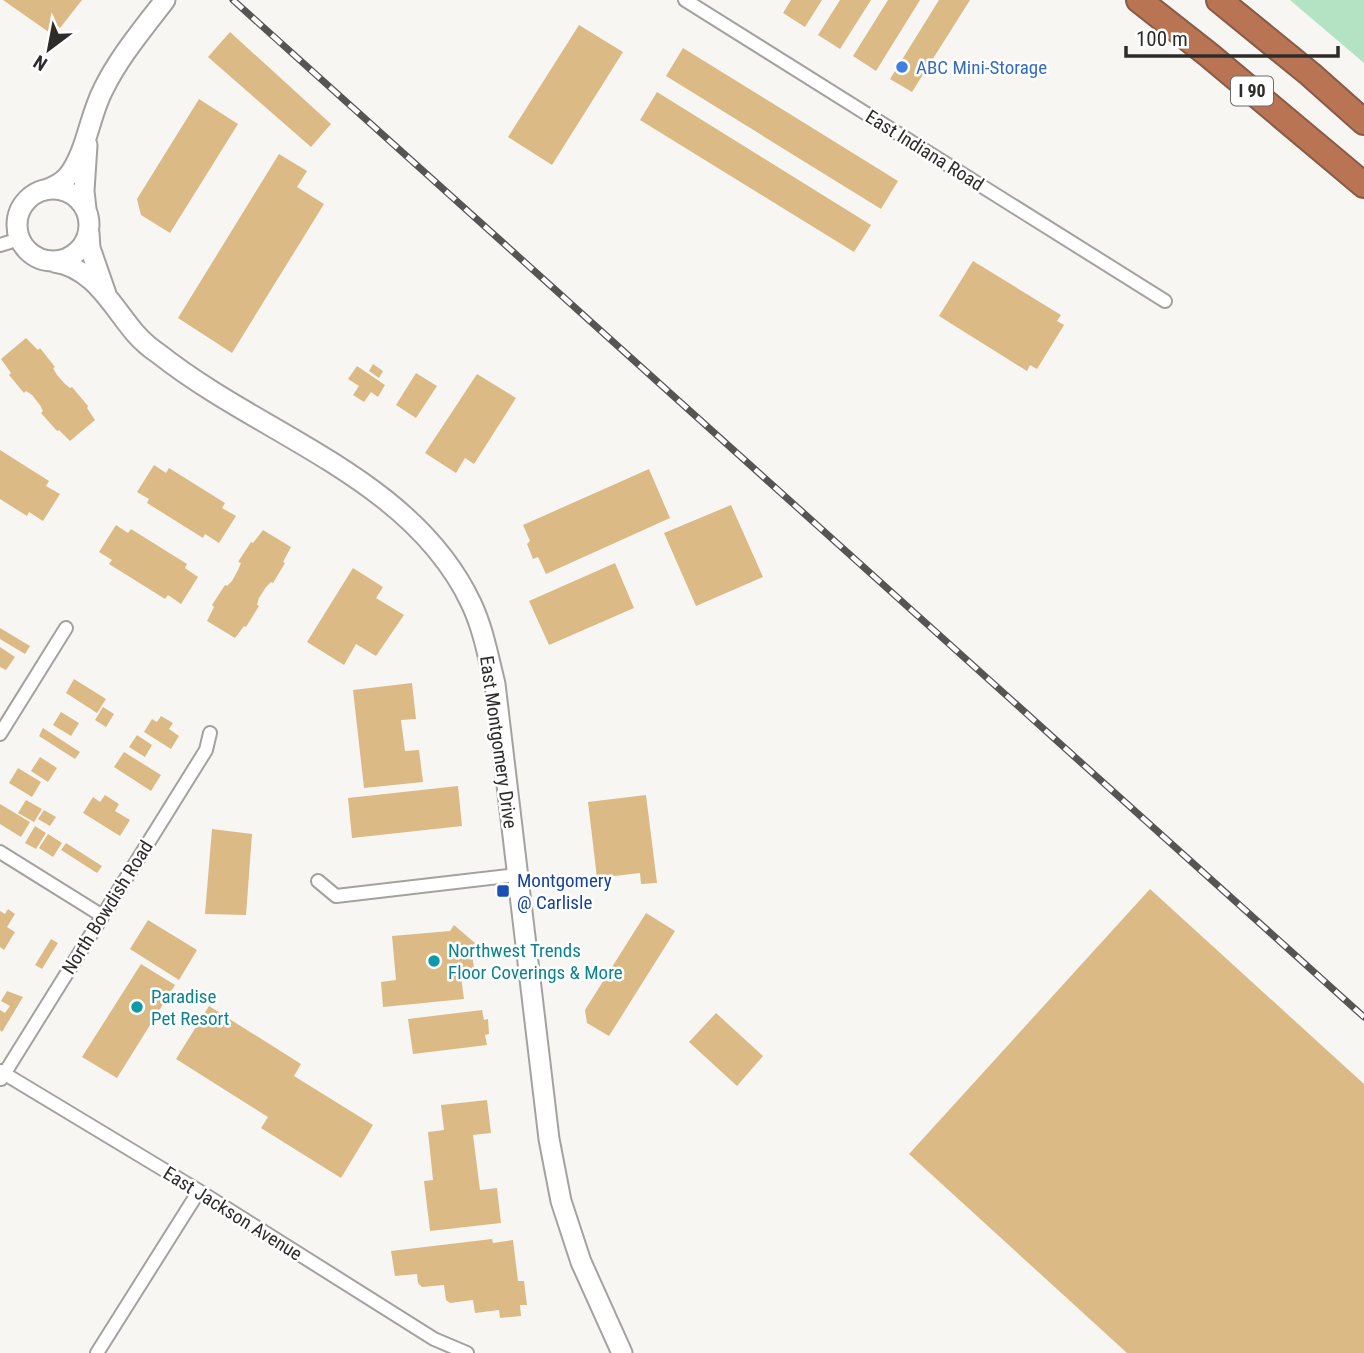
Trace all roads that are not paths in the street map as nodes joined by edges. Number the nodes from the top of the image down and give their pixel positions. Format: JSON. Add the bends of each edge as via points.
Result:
{"nodes":[{"id":1,"x":165,"y":0,"type":"edge"},
{"id":2,"x":685,"y":0,"type":"edge"},
{"id":3,"x":1139,"y":0,"type":"edge"},
{"id":4,"x":1219,"y":0,"type":"edge"},
{"id":5,"x":1364,"y":122,"type":"edge"},
{"id":6,"x":86,"y":137,"type":"junction"},
{"id":7,"x":1364,"y":185,"type":"edge"},
{"id":8,"x":45,"y":190,"type":"junction"},
{"id":9,"x":25,"y":202,"type":"junction"},
{"id":10,"x":86,"y":209,"type":"junction"},
{"id":11,"x":0,"y":222,"type":"edge"},
{"id":12,"x":89,"y":233,"type":"junction"},
{"id":13,"x":3,"y":243,"type":"edge"},
{"id":14,"x":31,"y":254,"type":"junction"},
{"id":15,"x":54,"y":262,"type":"junction"},
{"id":16,"x":107,"y":295,"type":"junction"},
{"id":17,"x":1165,"y":301,"type":"dead end"},
{"id":18,"x":66,"y":628,"type":"dead end"},
{"id":19,"x":210,"y":733,"type":"dead end"},
{"id":20,"x":0,"y":734,"type":"edge"},
{"id":21,"x":0,"y":852,"type":"edge"},
{"id":22,"x":517,"y":876,"type":"junction"},
{"id":23,"x":318,"y":881,"type":"dead end"},
{"id":24,"x":101,"y":915,"type":"junction"},
{"id":25,"x":1,"y":1075,"type":"edge"},
{"id":26,"x":199,"y":1191,"type":"junction"},
{"id":27,"x":618,"y":1352,"type":"edge"},
{"id":28,"x":97,"y":1353,"type":"edge"},
{"id":29,"x":467,"y":1353,"type":"edge"}],
"edges":[{"from":1,"to":6,"type":"main road","via":[[102,90]]},
{"from":2,"to":17,"type":"street","name":"East Indiana Road"},
{"from":3,"to":7,"type":"highway","number":"I 90"},
{"from":4,"to":5,"type":"highway","number":"I 90"},
{"from":6,"to":8,"type":"main road","via":[[69,174]]},
{"from":6,"to":10,"type":"main road"},
{"from":8,"to":9,"type":"main road"},
{"from":8,"to":10,"type":"main road","via":[[68,192]]},
{"from":9,"to":11,"type":"main road"},
{"from":9,"to":14,"type":"main road","via":[[19,212],[18,235]]},
{"from":10,"to":12,"type":"main road"},
{"from":12,"to":15,"type":"main road","via":[[77,253]]},
{"from":12,"to":16,"type":"main road","name":"East Montgomery Drive"},
{"from":13,"to":14,"type":"main road"},
{"from":14,"to":15,"type":"main road"},
{"from":15,"to":16,"type":"main road","name":"East Montgomery Drive","via":[[78,270]]},
{"from":16,"to":22,"type":"main road","name":"East Montgomery Drive","via":[[144,343],[177,369],[376,492],[410,520],[448,563],[470,602],[495,684]]},
{"from":18,"to":20,"type":"street"},
{"from":19,"to":24,"type":"street","name":"North Bowdish Road","via":[[206,750]]},
{"from":21,"to":24,"type":"street"},
{"from":22,"to":23,"type":"street","via":[[336,896]]},
{"from":22,"to":27,"type":"main road","name":"East Montgomery Drive","via":[[549,1139],[561,1201]]},
{"from":24,"to":25,"type":"street","name":"North Bowdish Road"},
{"from":25,"to":26,"type":"street","name":"East Jackson Avenue"},
{"from":26,"to":28,"type":"street"},
{"from":26,"to":29,"type":"street","name":"East Jackson Avenue","via":[[434,1339]]}]}
